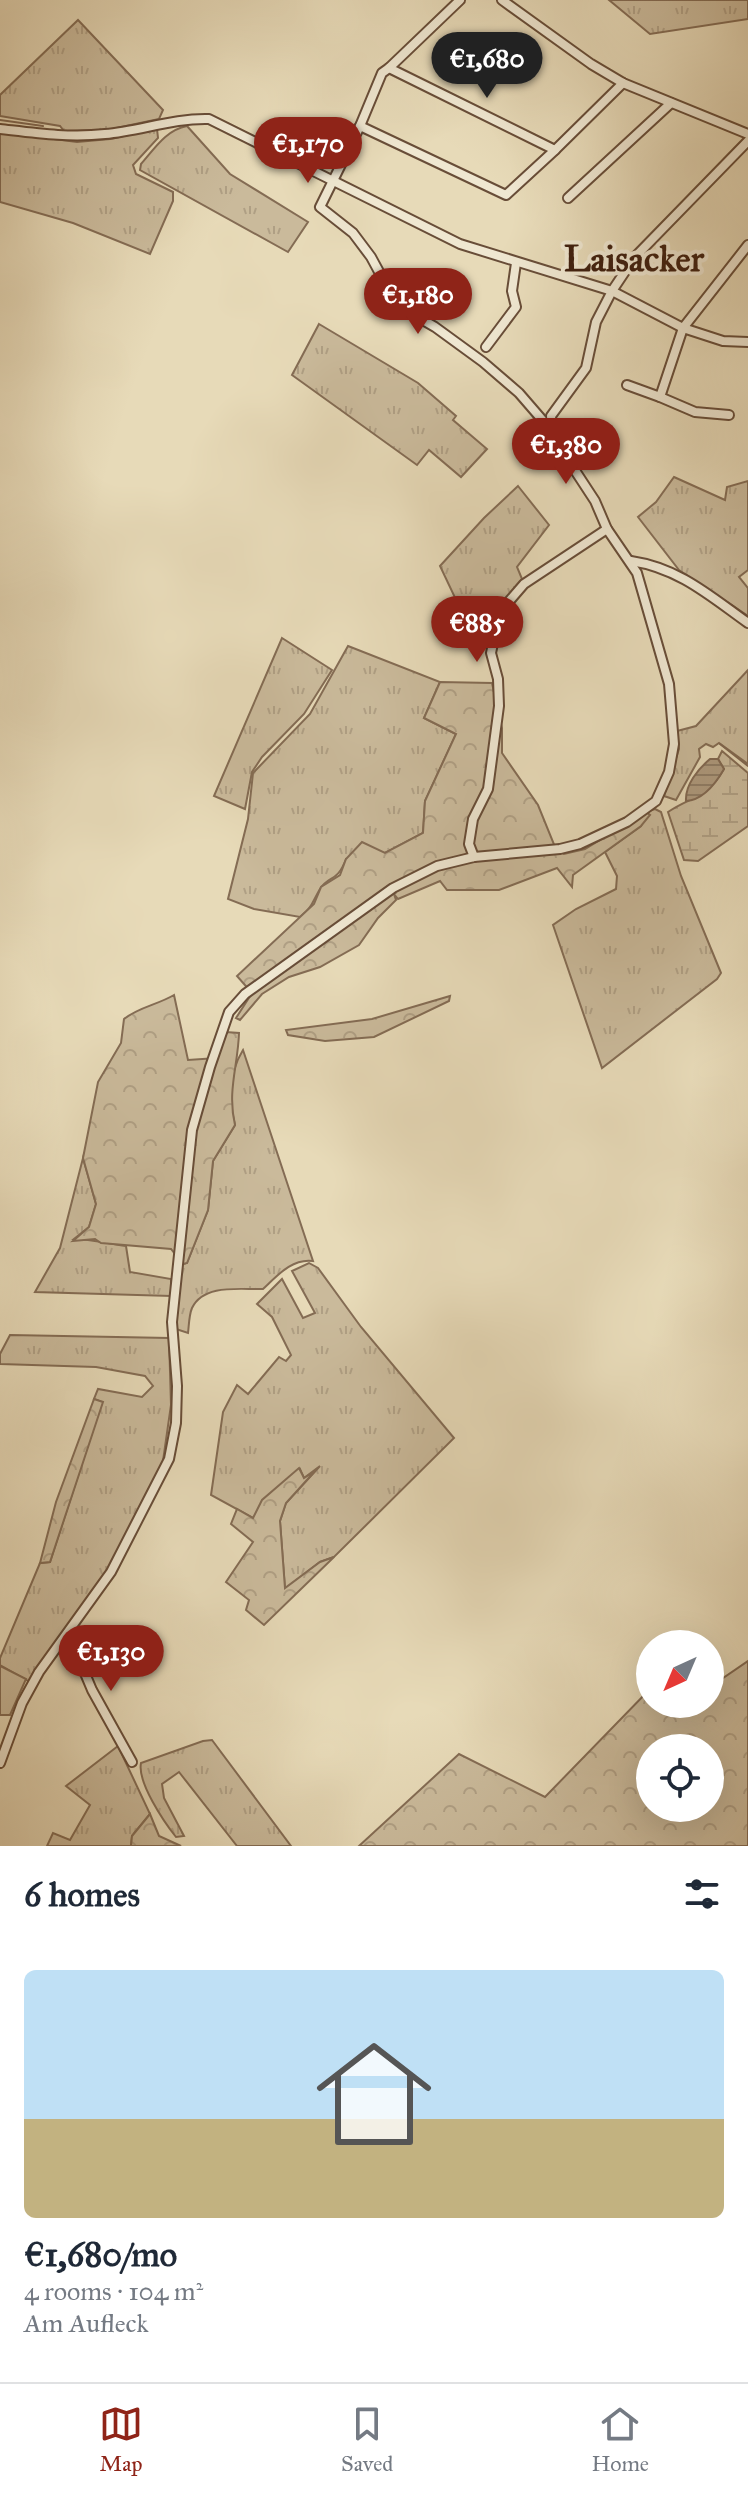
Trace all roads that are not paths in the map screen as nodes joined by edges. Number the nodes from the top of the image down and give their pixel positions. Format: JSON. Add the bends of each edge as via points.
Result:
{"nodes":[{"id":1,"x":460,"y":0,"type":"edge"},
{"id":2,"x":502,"y":0,"type":"edge"},
{"id":3,"x":389,"y":68,"type":"junction"},
{"id":4,"x":623,"y":83,"type":"junction"},
{"id":5,"x":671,"y":103,"type":"junction"},
{"id":6,"x":360,"y":126,"type":"junction"},
{"id":7,"x":0,"y":129,"type":"edge"},
{"id":8,"x":748,"y":134,"type":"edge"},
{"id":9,"x":748,"y":141,"type":"edge"},
{"id":10,"x":555,"y":150,"type":"junction"},
{"id":11,"x":332,"y":179,"type":"junction"},
{"id":12,"x":568,"y":198,"type":"dead end"},
{"id":13,"x":748,"y":245,"type":"edge"},
{"id":14,"x":738,"y":257,"type":"junction"},
{"id":15,"x":516,"y":263,"type":"junction"},
{"id":16,"x":748,"y":265,"type":"edge"},
{"id":17,"x":612,"y":291,"type":"junction"},
{"id":18,"x":683,"y":328,"type":"junction"},
{"id":19,"x":748,"y":342,"type":"edge"},
{"id":20,"x":486,"y":347,"type":"dead end"},
{"id":21,"x":627,"y":385,"type":"dead end"},
{"id":22,"x":660,"y":397,"type":"junction"},
{"id":23,"x":729,"y":415,"type":"dead end"},
{"id":24,"x":552,"y":431,"type":"junction"},
{"id":25,"x":607,"y":529,"type":"junction"},
{"id":26,"x":631,"y":561,"type":"junction"},
{"id":27,"x":748,"y":623,"type":"edge"},
{"id":28,"x":474,"y":857,"type":"junction"},
{"id":29,"x":68,"y":1633,"type":"junction"},
{"id":30,"x":0,"y":1738,"type":"edge"},
{"id":31,"x":4,"y":1749,"type":"junction"},
{"id":32,"x":132,"y":1762,"type":"dead end"},
{"id":33,"x":0,"y":1763,"type":"edge"}],
"edges":[{"from":1,"to":3,"type":"street"},
{"from":2,"to":4,"type":"street"},
{"from":3,"to":6,"type":"street","via":[[382,73]]},
{"from":3,"to":10,"type":"street"},
{"from":4,"to":5,"type":"street"},
{"from":4,"to":10,"type":"street"},
{"from":5,"to":8,"type":"street"},
{"from":5,"to":12,"type":"street"},
{"from":6,"to":10,"type":"street","via":[[506,195]]},
{"from":6,"to":11,"type":"street"},
{"from":7,"to":11,"type":"street","via":[[63,137],[209,119]]},
{"from":9,"to":17,"type":"street","via":[[634,258]]},
{"from":11,"to":15,"type":"street","via":[[460,244]]},
{"from":11,"to":24,"type":"street","via":[[320,207],[353,233],[397,305],[494,370]]},
{"from":13,"to":14,"type":"street"},
{"from":14,"to":16,"type":"street"},
{"from":14,"to":18,"type":"street"},
{"from":15,"to":17,"type":"street"},
{"from":15,"to":20,"type":"street","via":[[516,307]]},
{"from":17,"to":18,"type":"street"},
{"from":17,"to":24,"type":"street","via":[[596,322],[586,368],[551,416]]},
{"from":18,"to":19,"type":"street","via":[[723,341]]},
{"from":18,"to":22,"type":"street"},
{"from":21,"to":22,"type":"street"},
{"from":22,"to":23,"type":"street","via":[[695,412]]},
{"from":24,"to":25,"type":"street"},
{"from":25,"to":26,"type":"street"},
{"from":25,"to":28,"type":"street","via":[[524,584],[505,606],[491,653],[499,706],[488,789],[473,819],[469,844]]},
{"from":26,"to":27,"type":"street","via":[[656,564],[694,583]]},
{"from":26,"to":28,"type":"street","via":[[669,688],[674,744],[656,801],[580,844]]},
{"from":28,"to":29,"type":"street","via":[[437,866],[393,888],[245,994],[229,1012],[192,1130],[174,1293],[176,1423],[169,1459],[111,1572]]},
{"from":29,"to":31,"type":"street","via":[[39,1672]]},
{"from":29,"to":32,"type":"street","via":[[92,1691]]},
{"from":30,"to":31,"type":"street"},
{"from":31,"to":33,"type":"street"}]}
